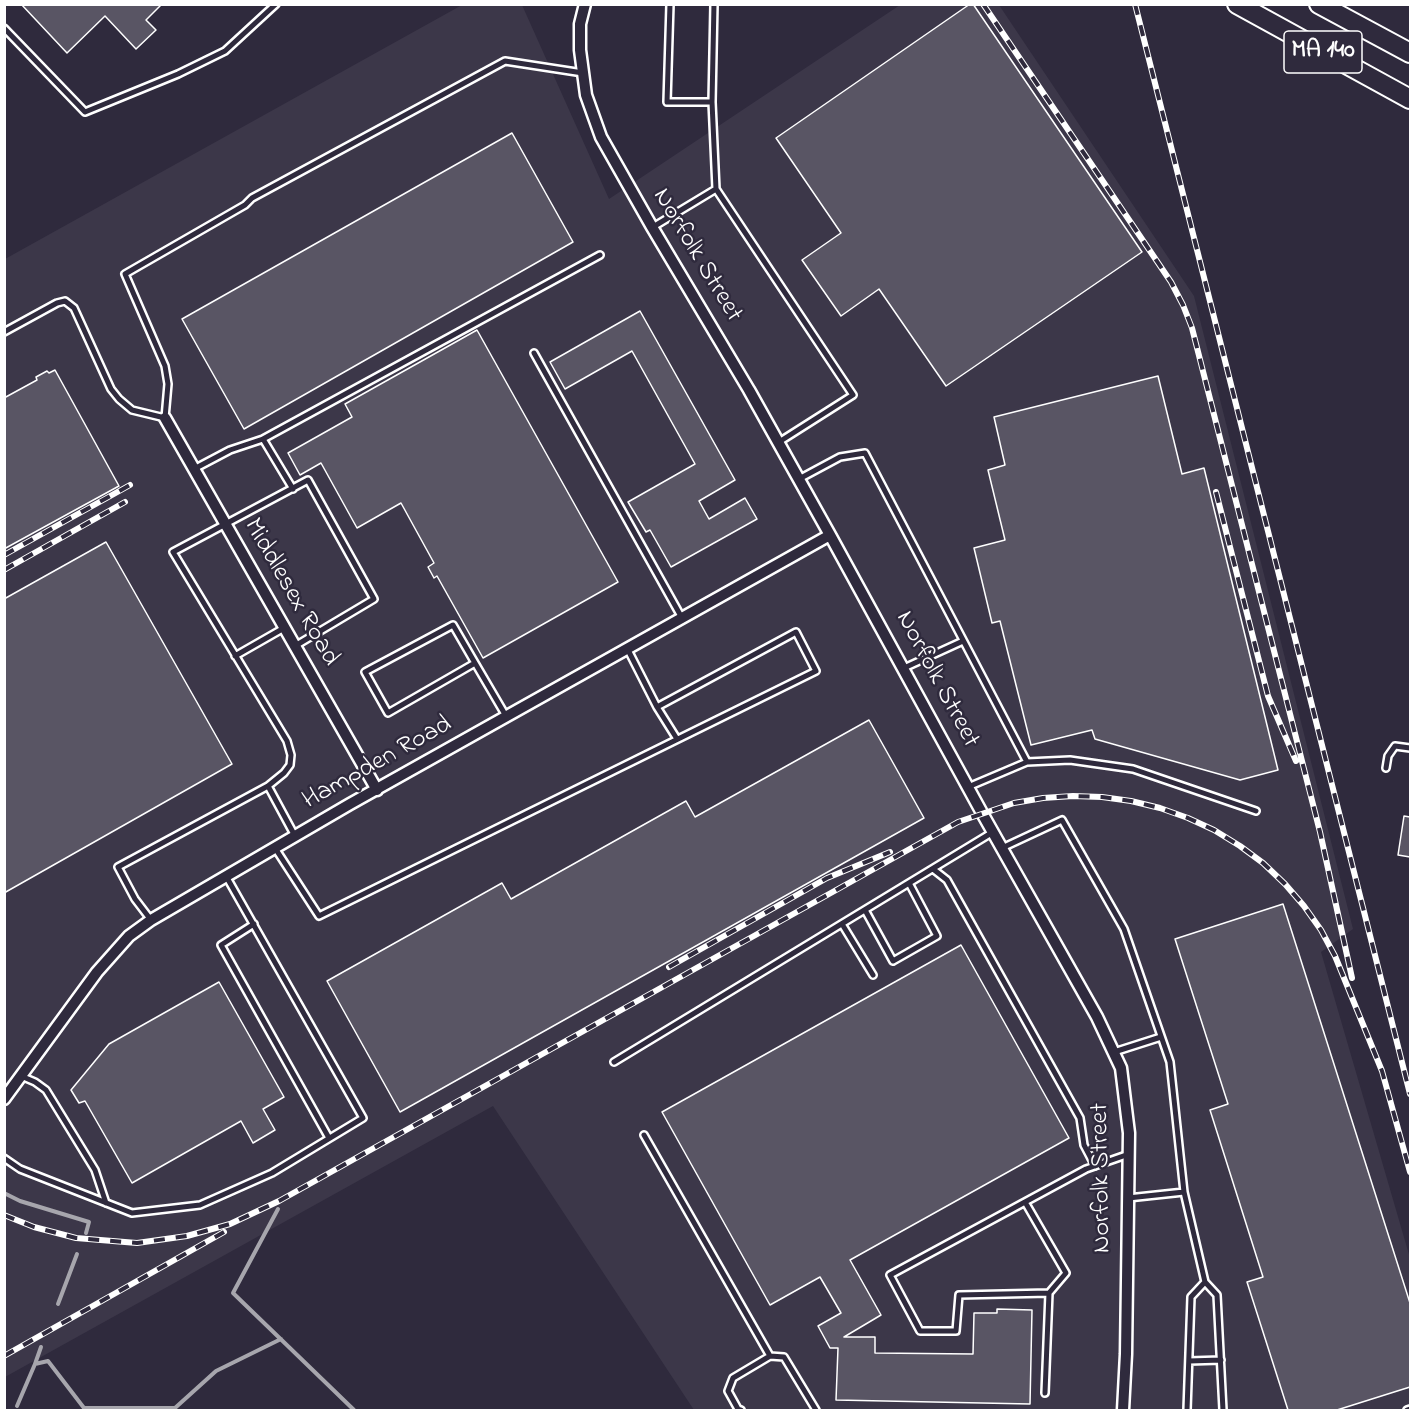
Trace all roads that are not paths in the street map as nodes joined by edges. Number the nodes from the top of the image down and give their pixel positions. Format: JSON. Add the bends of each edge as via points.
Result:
{"nodes":[{"id":1,"x":276,"y":4,"type":"edge"},
{"id":2,"x":585,"y":4,"type":"edge"},
{"id":3,"x":670,"y":4,"type":"edge"},
{"id":4,"x":714,"y":4,"type":"edge"},
{"id":5,"x":1237,"y":4,"type":"edge"},
{"id":6,"x":1319,"y":4,"type":"edge"},
{"id":7,"x":4,"y":28,"type":"edge"},
{"id":8,"x":1410,"y":53,"type":"edge"},
{"id":9,"x":583,"y":73,"type":"junction"},
{"id":10,"x":1410,"y":99,"type":"edge"},
{"id":11,"x":712,"y":102,"type":"junction"},
{"id":12,"x":716,"y":189,"type":"junction"},
{"id":13,"x":652,"y":227,"type":"junction"},
{"id":14,"x":600,"y":255,"type":"dead end"},
{"id":15,"x":4,"y":332,"type":"edge"},
{"id":16,"x":534,"y":353,"type":"dead end"},
{"id":17,"x":165,"y":418,"type":"junction"},
{"id":18,"x":263,"y":439,"type":"junction"},
{"id":19,"x":779,"y":442,"type":"junction"},
{"id":20,"x":194,"y":469,"type":"junction"},
{"id":21,"x":799,"y":479,"type":"junction"},
{"id":22,"x":293,"y":489,"type":"junction"},
{"id":23,"x":225,"y":523,"type":"junction"},
{"id":24,"x":830,"y":535,"type":"junction"},
{"id":25,"x":683,"y":619,"type":"junction"},
{"id":26,"x":284,"y":628,"type":"junction"},
{"id":27,"x":963,"y":641,"type":"junction"},
{"id":28,"x":295,"y":646,"type":"junction"},
{"id":29,"x":628,"y":650,"type":"junction"},
{"id":30,"x":236,"y":656,"type":"junction"},
{"id":31,"x":475,"y":663,"type":"junction"},
{"id":32,"x":904,"y":668,"type":"junction"},
{"id":33,"x":657,"y":707,"type":"junction"},
{"id":34,"x":507,"y":717,"type":"junction"},
{"id":35,"x":677,"y":739,"type":"junction"},
{"id":36,"x":1410,"y":748,"type":"edge"},
{"id":37,"x":1027,"y":762,"type":"junction"},
{"id":38,"x":1386,"y":768,"type":"dead end"},
{"id":39,"x":268,"y":786,"type":"junction"},
{"id":40,"x":968,"y":787,"type":"junction"},
{"id":41,"x":376,"y":790,"type":"junction"},
{"id":42,"x":1256,"y":811,"type":"dead end"},
{"id":43,"x":993,"y":832,"type":"junction"},
{"id":44,"x":295,"y":836,"type":"junction"},
{"id":45,"x":274,"y":848,"type":"junction"},
{"id":46,"x":1002,"y":848,"type":"junction"},
{"id":47,"x":933,"y":869,"type":"junction"},
{"id":48,"x":226,"y":876,"type":"junction"},
{"id":49,"x":909,"y":883,"type":"junction"},
{"id":50,"x":865,"y":910,"type":"junction"},
{"id":51,"x":151,"y":920,"type":"junction"},
{"id":52,"x":254,"y":924,"type":"junction"},
{"id":53,"x":842,"y":924,"type":"junction"},
{"id":54,"x":873,"y":975,"type":"dead end"},
{"id":55,"x":1161,"y":1037,"type":"junction"},
{"id":56,"x":1114,"y":1052,"type":"junction"},
{"id":57,"x":614,"y":1062,"type":"dead end"},
{"id":58,"x":21,"y":1076,"type":"junction"},
{"id":59,"x":4,"y":1099,"type":"edge"},
{"id":60,"x":644,"y":1135,"type":"dead end"},
{"id":61,"x":329,"y":1138,"type":"junction"},
{"id":62,"x":1129,"y":1154,"type":"junction"},
{"id":63,"x":4,"y":1158,"type":"edge"},
{"id":64,"x":1095,"y":1166,"type":"junction"},
{"id":65,"x":1184,"y":1192,"type":"junction"},
{"id":66,"x":1128,"y":1198,"type":"junction"},
{"id":67,"x":1025,"y":1202,"type":"junction"},
{"id":68,"x":106,"y":1203,"type":"junction"},
{"id":69,"x":1205,"y":1282,"type":"junction"},
{"id":70,"x":1049,"y":1293,"type":"junction"},
{"id":71,"x":770,"y":1356,"type":"junction"},
{"id":72,"x":1221,"y":1360,"type":"junction"},
{"id":73,"x":1189,"y":1361,"type":"junction"},
{"id":74,"x":1045,"y":1393,"type":"dead end"},
{"id":75,"x":741,"y":1410,"type":"edge"},
{"id":76,"x":816,"y":1410,"type":"edge"},
{"id":77,"x":1123,"y":1410,"type":"edge"},
{"id":78,"x":1187,"y":1410,"type":"edge"},
{"id":79,"x":1223,"y":1410,"type":"edge"}],
"edges":[{"from":1,"to":7,"type":"lane","via":[[225,51],[85,112]]},
{"from":2,"to":9,"type":"street","name":"Norfolk Street","via":[[580,24]]},
{"from":3,"to":11,"type":"lane","via":[[667,102]]},
{"from":4,"to":11,"type":"lane"},
{"from":5,"to":10,"type":"highway","number":"MA 140"},
{"from":6,"to":8,"type":"highway","number":"MA 140"},
{"from":9,"to":13,"type":"street","name":"Norfolk Street","via":[[586,95],[601,137]]},
{"from":9,"to":17,"type":"lane","via":[[505,61],[252,198],[125,274],[165,366]]},
{"from":11,"to":12,"type":"lane"},
{"from":12,"to":13,"type":"lane"},
{"from":12,"to":19,"type":"lane","via":[[853,395]]},
{"from":13,"to":19,"type":"street","name":"Norfolk Street"},
{"from":14,"to":18,"type":"lane"},
{"from":15,"to":17,"type":"lane","via":[[65,301],[74,308],[119,399],[132,410]]},
{"from":16,"to":25,"type":"lane"},
{"from":17,"to":20,"type":"street","name":"Middlesex Road"},
{"from":18,"to":20,"type":"lane","via":[[230,450]]},
{"from":18,"to":22,"type":"lane"},
{"from":19,"to":21,"type":"street","name":"Norfolk Street"},
{"from":20,"to":23,"type":"street","name":"Middlesex Road"},
{"from":21,"to":24,"type":"street","name":"Norfolk Street"},
{"from":21,"to":27,"type":"lane","via":[[840,457],[865,453]]},
{"from":22,"to":23,"type":"lane"},
{"from":22,"to":28,"type":"lane","via":[[308,480],[374,599]]},
{"from":23,"to":26,"type":"street","name":"Middlesex Road"},
{"from":23,"to":30,"type":"lane","via":[[173,552]]},
{"from":24,"to":25,"type":"street","name":"Hampden Road"},
{"from":24,"to":32,"type":"street","name":"Norfolk Street"},
{"from":25,"to":29,"type":"street","name":"Hampden Road"},
{"from":26,"to":28,"type":"street","name":"Middlesex Road"},
{"from":26,"to":30,"type":"lane"},
{"from":27,"to":32,"type":"lane"},
{"from":27,"to":37,"type":"lane"},
{"from":28,"to":41,"type":"street","name":"Middlesex Road"},
{"from":29,"to":33,"type":"lane"},
{"from":29,"to":34,"type":"street","name":"Hampden Road"},
{"from":30,"to":39,"type":"lane","via":[[287,741],[291,755],[284,774]]},
{"from":31,"to":31,"type":"lane","via":[[453,625],[364,672],[388,712]]},
{"from":31,"to":34,"type":"lane"},
{"from":32,"to":40,"type":"street","name":"Norfolk Street"},
{"from":33,"to":35,"type":"lane"},
{"from":33,"to":35,"type":"lane","via":[[796,632],[816,670]]},
{"from":34,"to":41,"type":"street","name":"Hampden Road"},
{"from":35,"to":45,"type":"lane","via":[[319,916]]},
{"from":36,"to":38,"type":"lane","via":[[1395,746]]},
{"from":37,"to":40,"type":"lane"},
{"from":37,"to":42,"type":"lane","via":[[1070,760],[1133,769]]},
{"from":39,"to":44,"type":"lane"},
{"from":39,"to":51,"type":"lane","via":[[118,867]]},
{"from":40,"to":43,"type":"street","name":"Norfolk Street"},
{"from":41,"to":44,"type":"street","name":"Hampden Road"},
{"from":43,"to":46,"type":"street","name":"Norfolk Street"},
{"from":43,"to":47,"type":"lane"},
{"from":44,"to":45,"type":"street","name":"Hampden Road"},
{"from":45,"to":48,"type":"street","name":"Hampden Road"},
{"from":46,"to":55,"type":"lane","via":[[1062,820],[1124,929]]},
{"from":46,"to":56,"type":"street","name":"Norfolk Street"},
{"from":47,"to":49,"type":"lane"},
{"from":47,"to":64,"type":"lane","via":[[947,880],[1080,1118],[1084,1144]]},
{"from":48,"to":51,"type":"street","name":"Hampden Road"},
{"from":48,"to":52,"type":"lane"},
{"from":49,"to":50,"type":"lane"},
{"from":49,"to":50,"type":"lane","via":[[937,936],[893,961]]},
{"from":50,"to":53,"type":"lane"},
{"from":51,"to":58,"type":"street","name":"Hampden Road","via":[[108,959]]},
{"from":52,"to":61,"type":"lane","via":[[221,945]]},
{"from":52,"to":61,"type":"lane","via":[[363,1118]]},
{"from":53,"to":54,"type":"lane"},
{"from":53,"to":57,"type":"lane"},
{"from":55,"to":56,"type":"lane"},
{"from":55,"to":65,"type":"lane","via":[[1170,1062]]},
{"from":56,"to":62,"type":"street","name":"Norfolk Street","via":[[1120,1068]]},
{"from":58,"to":59,"type":"street","name":"Hampden Road"},
{"from":58,"to":68,"type":"lane","via":[[46,1090],[95,1170]]},
{"from":60,"to":71,"type":"lane"},
{"from":61,"to":68,"type":"lane","via":[[272,1173],[200,1205],[132,1213]]},
{"from":62,"to":64,"type":"lane"},
{"from":62,"to":66,"type":"street","name":"Norfolk Street"},
{"from":63,"to":68,"type":"lane","via":[[20,1169]]},
{"from":64,"to":67,"type":"lane"},
{"from":65,"to":66,"type":"lane"},
{"from":65,"to":69,"type":"lane"},
{"from":66,"to":77,"type":"street","name":"Norfolk Street"},
{"from":67,"to":70,"type":"lane","via":[[1066,1273]]},
{"from":67,"to":70,"type":"lane","via":[[890,1275],[920,1332],[956,1331],[959,1295]]},
{"from":69,"to":72,"type":"lane","via":[[1217,1295]]},
{"from":69,"to":73,"type":"lane","via":[[1191,1297]]},
{"from":70,"to":74,"type":"lane"},
{"from":71,"to":75,"type":"lane","via":[[733,1378],[728,1391]]},
{"from":71,"to":76,"type":"lane","via":[[784,1357]]},
{"from":72,"to":73,"type":"lane"},
{"from":72,"to":79,"type":"lane"},
{"from":73,"to":78,"type":"lane"}]}
